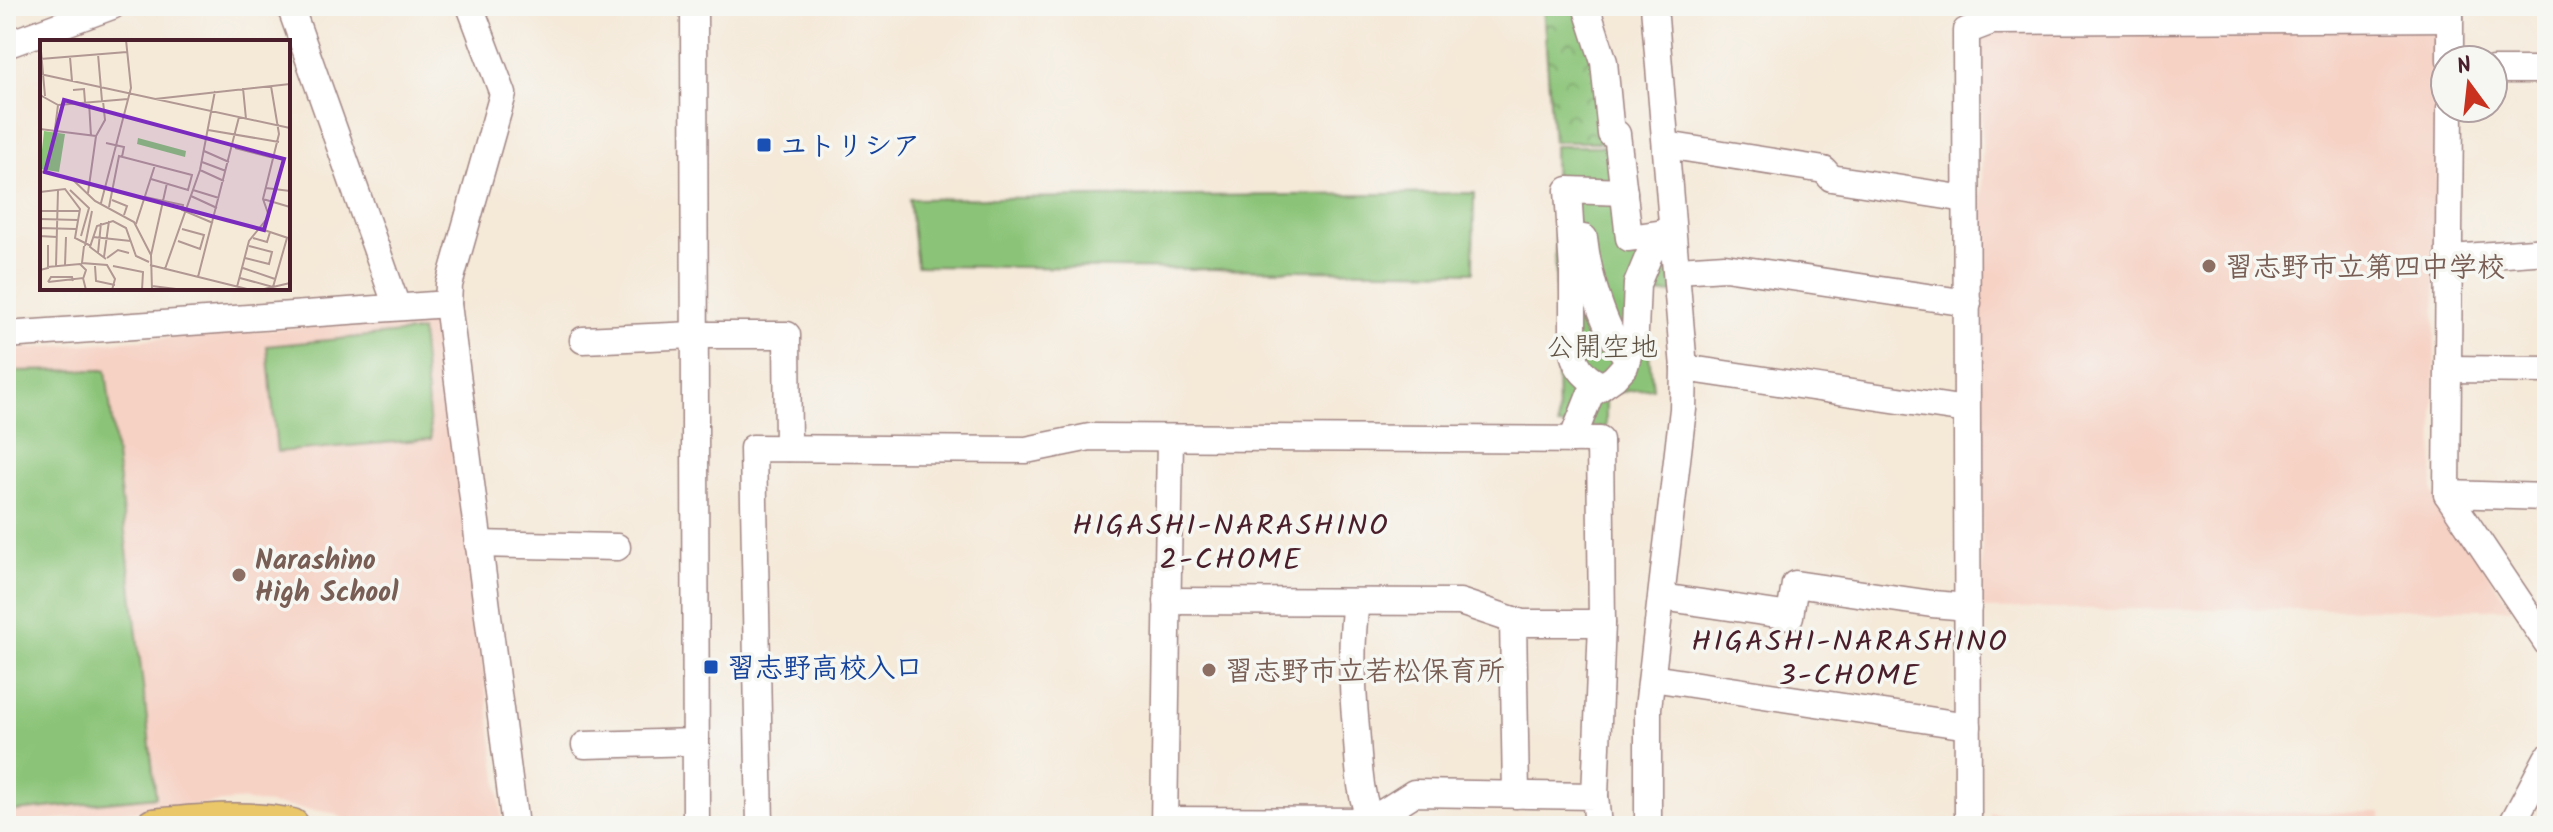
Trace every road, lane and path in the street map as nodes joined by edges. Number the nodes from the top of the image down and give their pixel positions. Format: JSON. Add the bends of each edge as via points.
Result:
{"nodes":[{"id":1,"x":112,"y":6,"type":"edge"},
{"id":2,"x":290,"y":6,"type":"edge"},
{"id":3,"x":470,"y":6,"type":"edge"},
{"id":4,"x":694,"y":6,"type":"edge"},
{"id":5,"x":1586,"y":6,"type":"edge"},
{"id":6,"x":1654,"y":6,"type":"edge"},
{"id":7,"x":2273,"y":12,"type":"edge"},
{"id":8,"x":2385,"y":12,"type":"edge"},
{"id":9,"x":2450,"y":12,"type":"edge"},
{"id":10,"x":1991,"y":14,"type":"edge"},
{"id":11,"x":2450,"y":44,"type":"edge"},
{"id":12,"x":6,"y":45,"type":"edge"},
{"id":13,"x":2509,"y":70,"type":"edge"},
{"id":14,"x":2547,"y":70,"type":"edge"},
{"id":15,"x":2450,"y":124,"type":"edge"},
{"id":16,"x":1666,"y":145,"type":"junction"},
{"id":17,"x":1584,"y":191,"type":"junction"},
{"id":18,"x":1624,"y":192,"type":"junction"},
{"id":19,"x":1966,"y":199,"type":"junction"},
{"id":20,"x":2547,"y":251,"type":"edge"},
{"id":21,"x":2451,"y":258,"type":"junction"},
{"id":22,"x":1678,"y":270,"type":"junction"},
{"id":23,"x":1968,"y":303,"type":"junction"},
{"id":24,"x":448,"y":304,"type":"junction"},
{"id":25,"x":397,"y":307,"type":"junction"},
{"id":26,"x":6,"y":335,"type":"edge"},
{"id":27,"x":694,"y":335,"type":"junction"},
{"id":28,"x":583,"y":340,"type":"dead end"},
{"id":29,"x":1627,"y":357,"type":"junction"},
{"id":30,"x":1684,"y":368,"type":"junction"},
{"id":31,"x":2449,"y":369,"type":"junction"},
{"id":32,"x":2547,"y":370,"type":"edge"},
{"id":33,"x":1603,"y":385,"type":"junction"},
{"id":34,"x":1966,"y":410,"type":"junction"},
{"id":35,"x":1170,"y":438,"type":"junction"},
{"id":36,"x":1572,"y":440,"type":"junction"},
{"id":37,"x":788,"y":448,"type":"junction"},
{"id":38,"x":2447,"y":494,"type":"junction"},
{"id":39,"x":2547,"y":497,"type":"edge"},
{"id":40,"x":478,"y":544,"type":"junction"},
{"id":41,"x":617,"y":547,"type":"dead end"},
{"id":42,"x":1662,"y":597,"type":"junction"},
{"id":43,"x":1167,"y":601,"type":"junction"},
{"id":44,"x":1356,"y":603,"type":"junction"},
{"id":45,"x":1968,"y":607,"type":"junction"},
{"id":46,"x":1513,"y":620,"type":"junction"},
{"id":47,"x":1602,"y":623,"type":"junction"},
{"id":48,"x":2547,"y":643,"type":"edge"},
{"id":49,"x":1652,"y":678,"type":"junction"},
{"id":50,"x":1968,"y":726,"type":"junction"},
{"id":51,"x":696,"y":742,"type":"junction"},
{"id":52,"x":585,"y":745,"type":"dead end"},
{"id":53,"x":2547,"y":758,"type":"edge"},
{"id":54,"x":1516,"y":795,"type":"junction"},
{"id":55,"x":1595,"y":796,"type":"junction"},
{"id":56,"x":1164,"y":823,"type":"edge"},
{"id":57,"x":1371,"y":823,"type":"edge"},
{"id":58,"x":153,"y":826,"type":"edge"},
{"id":59,"x":292,"y":826,"type":"edge"},
{"id":60,"x":515,"y":826,"type":"edge"},
{"id":61,"x":696,"y":826,"type":"edge"},
{"id":62,"x":760,"y":826,"type":"edge"},
{"id":63,"x":1598,"y":826,"type":"edge"},
{"id":64,"x":1648,"y":826,"type":"edge"},
{"id":65,"x":1968,"y":826,"type":"edge"},
{"id":66,"x":2511,"y":826,"type":"edge"}],
"edges":[{"from":1,"to":12,"type":"street"},
{"from":2,"to":25,"type":"street"},
{"from":3,"to":24,"type":"street","via":[[503,94]]},
{"from":4,"to":27,"type":"street"},
{"from":5,"to":18,"type":"street","via":[[1604,62],[1611,134],[1617,134]]},
{"from":6,"to":16,"type":"street"},
{"from":7,"to":8,"type":"street"},
{"from":7,"to":10,"type":"street"},
{"from":8,"to":9,"type":"street"},
{"from":9,"to":11,"type":"street"},
{"from":10,"to":19,"type":"street","via":[[1966,31]]},
{"from":13,"to":14,"type":"street"},
{"from":15,"to":21,"type":"street"},
{"from":16,"to":19,"type":"street"},
{"from":16,"to":22,"type":"street"},
{"from":17,"to":18,"type":"street"},
{"from":17,"to":29,"type":"street","via":[[1586,259],[1610,330]]},
{"from":17,"to":33,"type":"street","via":[[1568,190],[1573,352],[1584,374]]},
{"from":18,"to":29,"type":"street","via":[[1629,238],[1664,233],[1637,284],[1635,331]]},
{"from":19,"to":23,"type":"street"},
{"from":20,"to":21,"type":"street"},
{"from":21,"to":31,"type":"street"},
{"from":22,"to":23,"type":"street","via":[[1725,267]]},
{"from":22,"to":30,"type":"street"},
{"from":23,"to":34,"type":"street"},
{"from":24,"to":25,"type":"street"},
{"from":24,"to":40,"type":"street"},
{"from":25,"to":26,"type":"street"},
{"from":27,"to":28,"type":"street"},
{"from":27,"to":37,"type":"street","via":[[787,335]]},
{"from":27,"to":51,"type":"street"},
{"from":29,"to":33,"type":"street","via":[[1620,372]]},
{"from":30,"to":34,"type":"street"},
{"from":30,"to":42,"type":"street"},
{"from":31,"to":32,"type":"street"},
{"from":31,"to":38,"type":"street"},
{"from":33,"to":36,"type":"street","via":[[1590,395]]},
{"from":34,"to":45,"type":"street"},
{"from":35,"to":36,"type":"street"},
{"from":35,"to":37,"type":"street","via":[[1090,437],[1026,450]]},
{"from":35,"to":43,"type":"street"},
{"from":36,"to":47,"type":"street","via":[[1600,440]]},
{"from":37,"to":62,"type":"street","via":[[753,448]]},
{"from":38,"to":39,"type":"street"},
{"from":38,"to":48,"type":"street"},
{"from":40,"to":41,"type":"street"},
{"from":40,"to":60,"type":"street"},
{"from":42,"to":45,"type":"street","via":[[1790,616],[1795,584]]},
{"from":42,"to":49,"type":"street"},
{"from":43,"to":44,"type":"street"},
{"from":43,"to":56,"type":"street"},
{"from":44,"to":46,"type":"street","via":[[1460,602]]},
{"from":44,"to":57,"type":"street","via":[[1353,700],[1360,785]]},
{"from":45,"to":50,"type":"street"},
{"from":46,"to":47,"type":"street"},
{"from":46,"to":54,"type":"street"},
{"from":47,"to":55,"type":"street"},
{"from":49,"to":50,"type":"street"},
{"from":49,"to":64,"type":"street"},
{"from":50,"to":65,"type":"street"},
{"from":51,"to":52,"type":"street"},
{"from":51,"to":61,"type":"street"},
{"from":53,"to":66,"type":"street"},
{"from":54,"to":55,"type":"street"},
{"from":54,"to":57,"type":"street","via":[[1414,793]]},
{"from":55,"to":63,"type":"street"},
{"from":56,"to":57,"type":"street"},
{"from":58,"to":59,"type":"main road","via":[[253,820]]}]}
